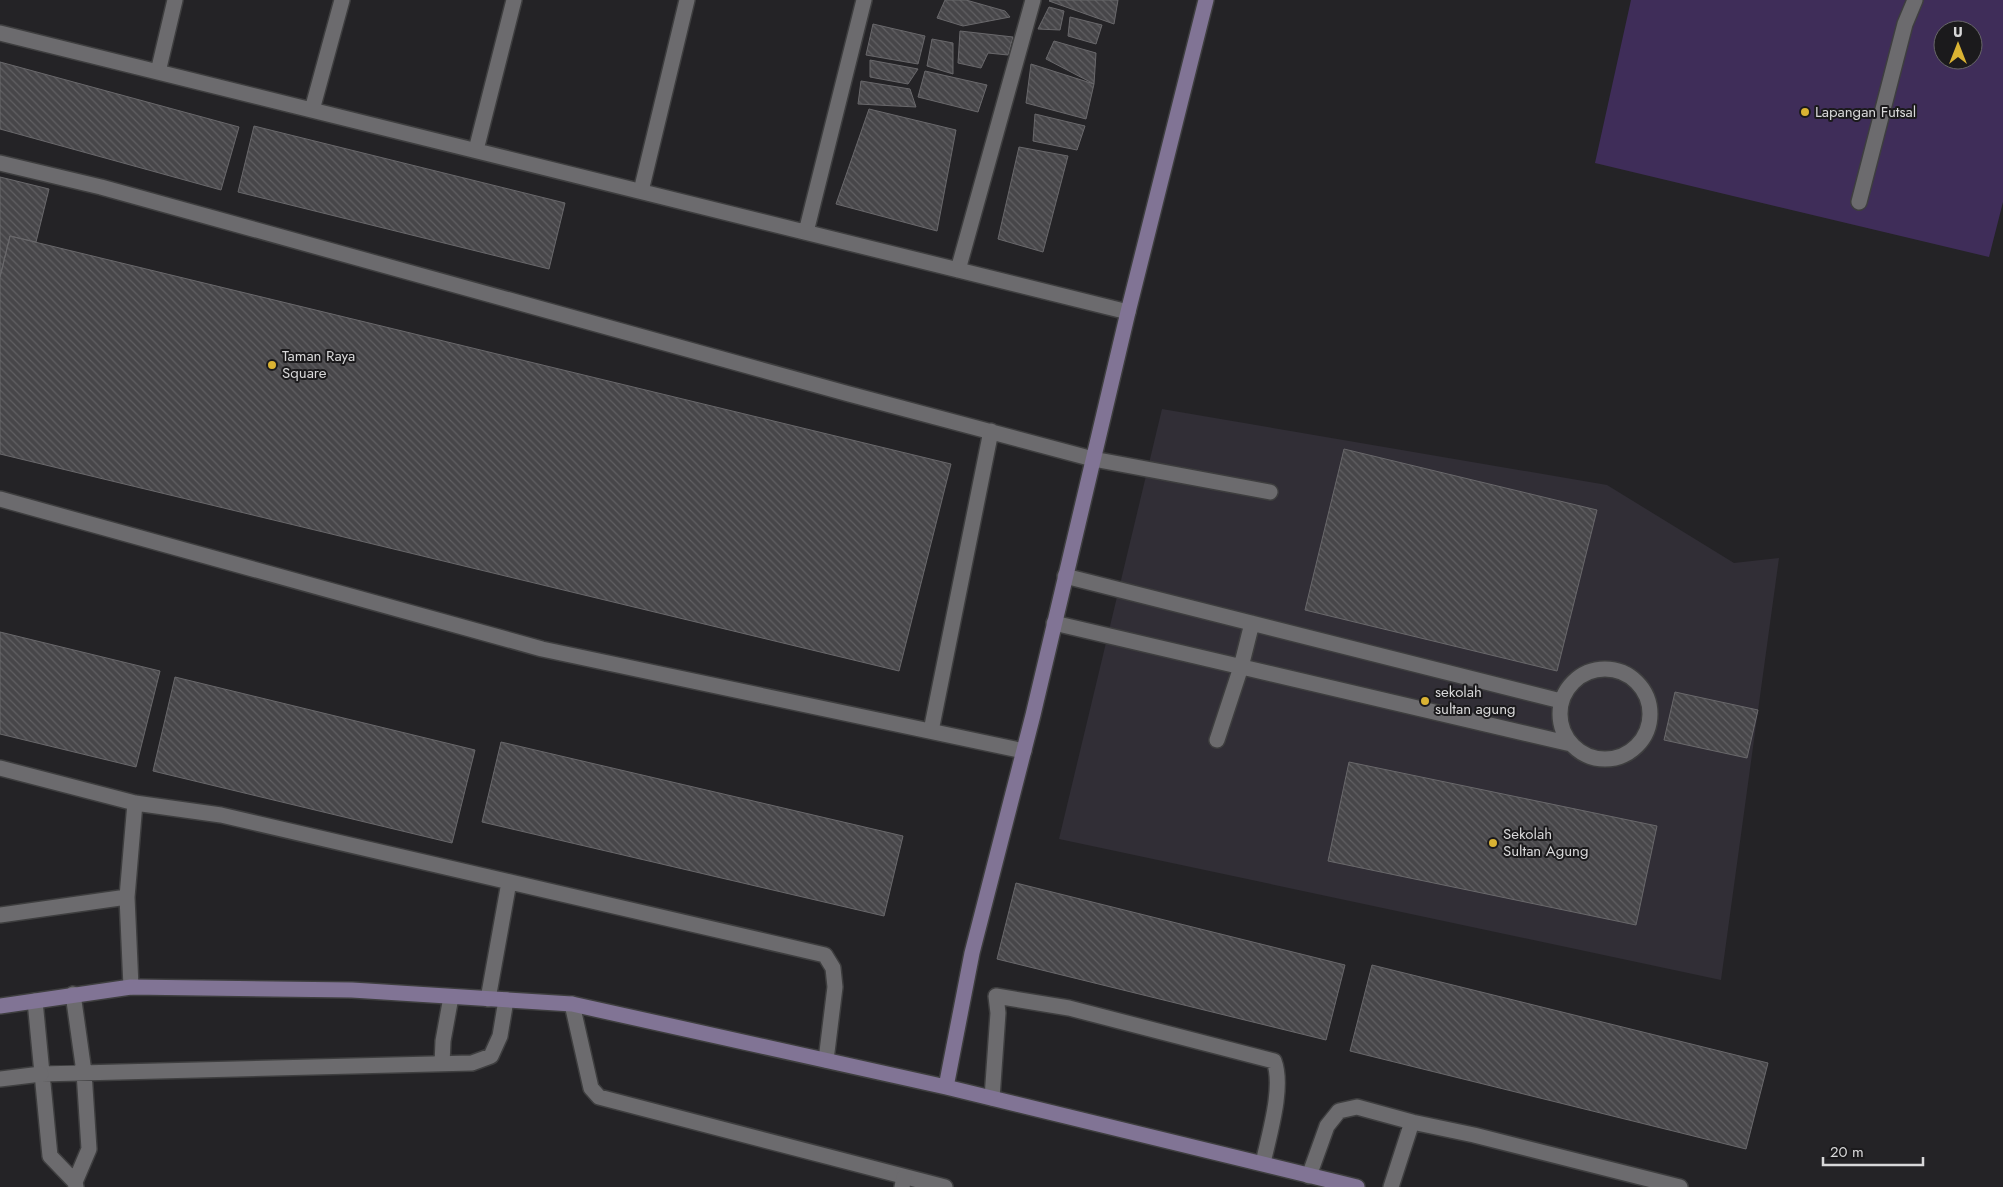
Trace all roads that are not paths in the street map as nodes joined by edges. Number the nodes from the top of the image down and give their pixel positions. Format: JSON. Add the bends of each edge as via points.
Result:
{"nodes":[{"id":1,"x":175,"y":0,"type":"edge"},
{"id":2,"x":342,"y":0,"type":"edge"},
{"id":3,"x":514,"y":0,"type":"edge"},
{"id":4,"x":687,"y":0,"type":"edge"},
{"id":5,"x":864,"y":0,"type":"edge"},
{"id":6,"x":1033,"y":0,"type":"edge"},
{"id":7,"x":1206,"y":0,"type":"edge"},
{"id":8,"x":1915,"y":0,"type":"edge"},
{"id":9,"x":0,"y":33,"type":"edge"},
{"id":10,"x":158,"y":72,"type":"junction"},
{"id":11,"x":312,"y":110,"type":"junction"},
{"id":12,"x":476,"y":150,"type":"junction"},
{"id":13,"x":0,"y":163,"type":"edge"},
{"id":14,"x":641,"y":191,"type":"junction"},
{"id":15,"x":1859,"y":202,"type":"dead end"},
{"id":16,"x":806,"y":232,"type":"junction"},
{"id":17,"x":958,"y":270,"type":"junction"},
{"id":18,"x":1128,"y":312,"type":"junction"},
{"id":19,"x":991,"y":431,"type":"junction"},
{"id":20,"x":1093,"y":458,"type":"junction"},
{"id":21,"x":1270,"y":492,"type":"dead end"},
{"id":22,"x":0,"y":499,"type":"edge"},
{"id":23,"x":1066,"y":576,"type":"junction"},
{"id":24,"x":1054,"y":624,"type":"junction"},
{"id":25,"x":1252,"y":624,"type":"junction"},
{"id":26,"x":1241,"y":667,"type":"junction"},
{"id":27,"x":1561,"y":701,"type":"junction"},
{"id":28,"x":931,"y":731,"type":"junction"},
{"id":29,"x":1217,"y":740,"type":"dead end"},
{"id":30,"x":1571,"y":744,"type":"junction"},
{"id":31,"x":1024,"y":751,"type":"junction"},
{"id":32,"x":0,"y":768,"type":"edge"},
{"id":33,"x":135,"y":803,"type":"junction"},
{"id":34,"x":509,"y":882,"type":"junction"},
{"id":35,"x":127,"y":897,"type":"junction"},
{"id":36,"x":0,"y":915,"type":"edge"},
{"id":37,"x":131,"y":987,"type":"junction"},
{"id":38,"x":73,"y":994,"type":"junction"},
{"id":39,"x":451,"y":997,"type":"junction"},
{"id":40,"x":488,"y":999,"type":"junction"},
{"id":41,"x":506,"y":1000,"type":"junction"},
{"id":42,"x":35,"y":1001,"type":"junction"},
{"id":43,"x":572,"y":1004,"type":"junction"},
{"id":44,"x":0,"y":1006,"type":"edge"},
{"id":45,"x":826,"y":1060,"type":"junction"},
{"id":46,"x":442,"y":1064,"type":"junction"},
{"id":47,"x":84,"y":1072,"type":"junction"},
{"id":48,"x":41,"y":1074,"type":"junction"},
{"id":49,"x":0,"y":1078,"type":"edge"},
{"id":50,"x":946,"y":1087,"type":"junction"},
{"id":51,"x":992,"y":1098,"type":"junction"},
{"id":52,"x":1412,"y":1122,"type":"junction"},
{"id":53,"x":1263,"y":1163,"type":"junction"},
{"id":54,"x":903,"y":1182,"type":"edge"},
{"id":55,"x":1308,"y":1182,"type":"edge"},
{"id":56,"x":76,"y":1185,"type":"edge"},
{"id":57,"x":945,"y":1187,"type":"edge"},
{"id":58,"x":1357,"y":1187,"type":"edge"},
{"id":59,"x":1391,"y":1187,"type":"edge"},
{"id":60,"x":1680,"y":1187,"type":"edge"}],
"edges":[{"from":1,"to":10,"type":"street"},
{"from":2,"to":11,"type":"street"},
{"from":3,"to":12,"type":"street"},
{"from":4,"to":14,"type":"street"},
{"from":5,"to":16,"type":"street"},
{"from":6,"to":17,"type":"street"},
{"from":7,"to":18,"type":"street"},
{"from":8,"to":15,"type":"street","via":[[1905,24]]},
{"from":9,"to":10,"type":"street"},
{"from":10,"to":11,"type":"street"},
{"from":11,"to":12,"type":"street"},
{"from":12,"to":14,"type":"street"},
{"from":13,"to":19,"type":"street"},
{"from":14,"to":16,"type":"street"},
{"from":16,"to":17,"type":"street"},
{"from":17,"to":18,"type":"street"},
{"from":18,"to":20,"type":"street"},
{"from":19,"to":20,"type":"street"},
{"from":19,"to":28,"type":"street"},
{"from":20,"to":21,"type":"street"},
{"from":20,"to":23,"type":"street"},
{"from":22,"to":28,"type":"street","via":[[542,649]]},
{"from":23,"to":24,"type":"street"},
{"from":23,"to":25,"type":"street"},
{"from":24,"to":26,"type":"street"},
{"from":24,"to":31,"type":"street"},
{"from":25,"to":26,"type":"street"},
{"from":25,"to":27,"type":"street"},
{"from":26,"to":29,"type":"street"},
{"from":26,"to":30,"type":"street"},
{"from":27,"to":30,"type":"street","via":[[1563,731]]},
{"from":27,"to":30,"type":"street","via":[[1579,678],[1592,671],[1606,670],[1620,672],[1633,679],[1649,702],[1647,731],[1627,754],[1598,758],[1583,754]]},
{"from":28,"to":31,"type":"street"},
{"from":31,"to":50,"type":"street","via":[[972,953]]},
{"from":32,"to":33,"type":"street"},
{"from":33,"to":34,"type":"street","via":[[221,815]]},
{"from":33,"to":35,"type":"street"},
{"from":34,"to":40,"type":"street"},
{"from":34,"to":45,"type":"street","via":[[825,955],[834,968],[835,987]]},
{"from":35,"to":36,"type":"street"},
{"from":35,"to":37,"type":"street"},
{"from":37,"to":38,"type":"street"},
{"from":37,"to":39,"type":"street","via":[[352,990]]},
{"from":38,"to":42,"type":"street"},
{"from":38,"to":47,"type":"street"},
{"from":39,"to":40,"type":"street"},
{"from":39,"to":46,"type":"street"},
{"from":40,"to":41,"type":"street"},
{"from":41,"to":43,"type":"street"},
{"from":41,"to":46,"type":"street","via":[[500,1036],[491,1056],[472,1063]]},
{"from":42,"to":44,"type":"street"},
{"from":42,"to":48,"type":"street"},
{"from":43,"to":45,"type":"street"},
{"from":43,"to":54,"type":"street","via":[[591,1088],[599,1097]]},
{"from":45,"to":50,"type":"street"},
{"from":46,"to":47,"type":"street"},
{"from":47,"to":48,"type":"street"},
{"from":47,"to":56,"type":"street","via":[[89,1150]]},
{"from":48,"to":49,"type":"street"},
{"from":48,"to":56,"type":"street","via":[[50,1156]]},
{"from":50,"to":51,"type":"street"},
{"from":51,"to":53,"type":"street"},
{"from":51,"to":53,"type":"street","via":[[998,1013],[996,996],[1069,1008],[1274,1061],[1278,1088]]},
{"from":52,"to":55,"type":"street","via":[[1357,1107],[1339,1111],[1327,1126]]},
{"from":52,"to":59,"type":"street"},
{"from":52,"to":60,"type":"street"},
{"from":53,"to":55,"type":"street"},
{"from":54,"to":57,"type":"street"},
{"from":55,"to":58,"type":"street"}]}
